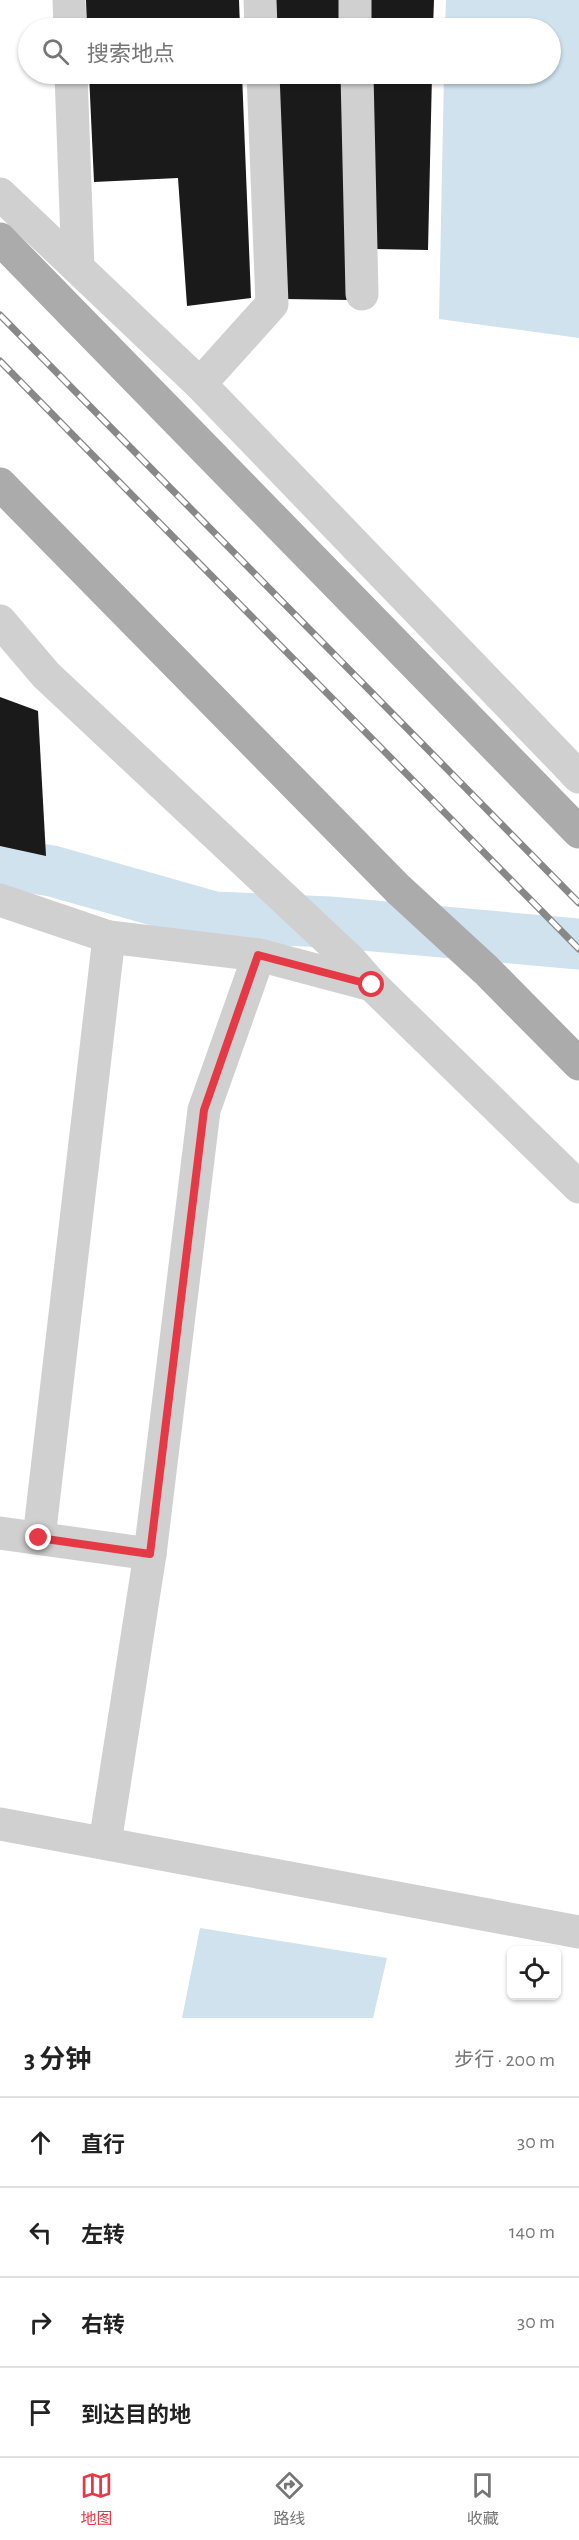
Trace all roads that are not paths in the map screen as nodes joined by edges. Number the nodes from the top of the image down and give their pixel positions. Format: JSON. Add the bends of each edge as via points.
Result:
{"nodes":[{"id":1,"x":69,"y":0,"type":"edge"},
{"id":2,"x":260,"y":0,"type":"edge"},
{"id":3,"x":355,"y":0,"type":"edge"},
{"id":4,"x":70,"y":18,"type":"edge"},
{"id":5,"x":261,"y":18,"type":"edge"},
{"id":6,"x":356,"y":18,"type":"edge"},
{"id":7,"x":71,"y":84,"type":"edge"},
{"id":8,"x":262,"y":84,"type":"edge"},
{"id":9,"x":357,"y":84,"type":"edge"},
{"id":10,"x":0,"y":194,"type":"edge"},
{"id":11,"x":0,"y":239,"type":"edge"},
{"id":12,"x":78,"y":268,"type":"junction"},
{"id":13,"x":362,"y":294,"type":"dead end"},
{"id":14,"x":200,"y":384,"type":"junction"},
{"id":15,"x":0,"y":484,"type":"edge"},
{"id":16,"x":0,"y":621,"type":"edge"},
{"id":17,"x":579,"y":777,"type":"edge"},
{"id":18,"x":579,"y":832,"type":"edge"},
{"id":19,"x":0,"y":900,"type":"edge"},
{"id":20,"x":109,"y":937,"type":"junction"},
{"id":21,"x":258,"y":955,"type":"junction"},
{"id":22,"x":372,"y":985,"type":"junction"},
{"id":23,"x":579,"y":1064,"type":"edge"},
{"id":24,"x":579,"y":1187,"type":"edge"},
{"id":25,"x":0,"y":1533,"type":"edge"},
{"id":26,"x":39,"y":1538,"type":"junction"},
{"id":27,"x":150,"y":1554,"type":"junction"},
{"id":28,"x":0,"y":1824,"type":"edge"},
{"id":29,"x":105,"y":1843,"type":"junction"},
{"id":30,"x":579,"y":1932,"type":"edge"}],
"edges":[{"from":1,"to":4,"type":"street"},
{"from":2,"to":5,"type":"street"},
{"from":3,"to":6,"type":"street"},
{"from":7,"to":12,"type":"street"},
{"from":8,"to":14,"type":"street","via":[[272,304]]},
{"from":9,"to":13,"type":"street"},
{"from":10,"to":12,"type":"street"},
{"from":11,"to":18,"type":"main road"},
{"from":12,"to":14,"type":"street"},
{"from":14,"to":17,"type":"street"},
{"from":15,"to":23,"type":"main road","via":[[398,889]]},
{"from":16,"to":22,"type":"street","via":[[46,675],[351,960]]},
{"from":19,"to":20,"type":"street"},
{"from":20,"to":21,"type":"street"},
{"from":20,"to":26,"type":"street"},
{"from":21,"to":22,"type":"street"},
{"from":21,"to":27,"type":"street","via":[[204,1110]]},
{"from":22,"to":24,"type":"street"},
{"from":25,"to":26,"type":"street"},
{"from":26,"to":27,"type":"street"},
{"from":27,"to":29,"type":"street"},
{"from":28,"to":29,"type":"street"},
{"from":29,"to":30,"type":"street"}]}
